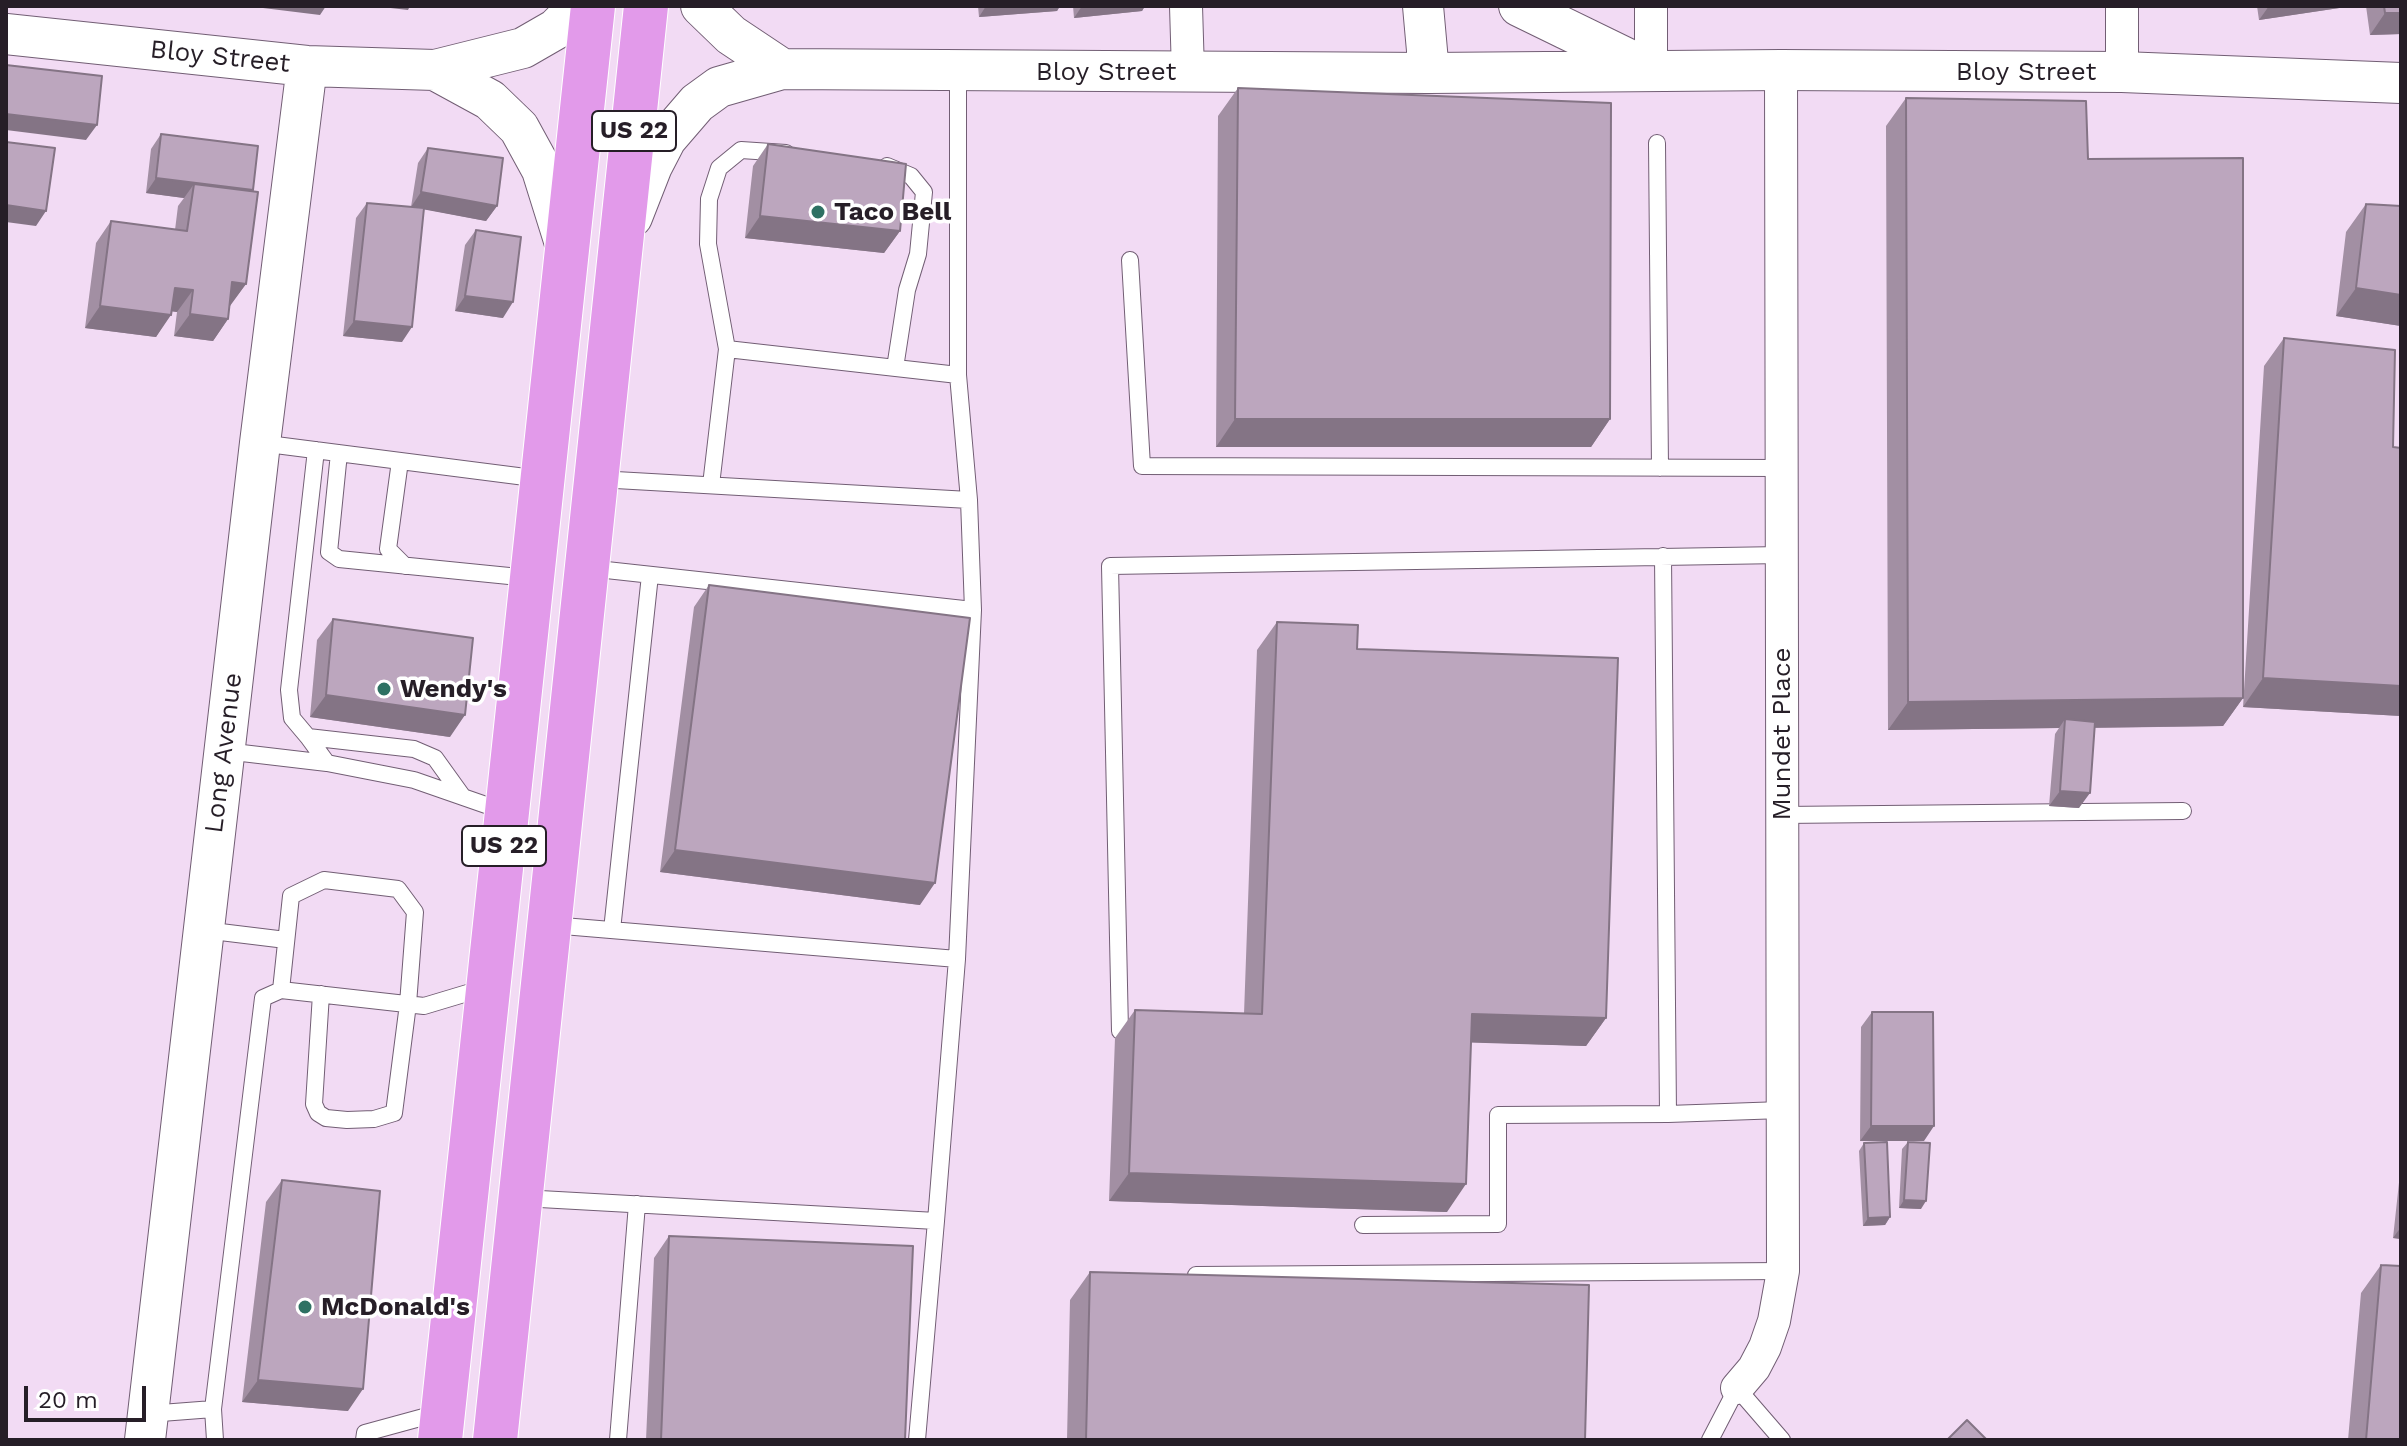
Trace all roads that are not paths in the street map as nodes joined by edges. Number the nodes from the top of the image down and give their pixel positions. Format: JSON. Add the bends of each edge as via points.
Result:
{"nodes":[{"id":1,"x":579,"y":6,"type":"edge"},
{"id":2,"x":593,"y":6,"type":"edge"},
{"id":3,"x":646,"y":6,"type":"edge"},
{"id":4,"x":701,"y":6,"type":"edge"},
{"id":5,"x":1186,"y":6,"type":"edge"},
{"id":6,"x":1423,"y":6,"type":"edge"},
{"id":7,"x":1519,"y":6,"type":"edge"},
{"id":8,"x":1651,"y":6,"type":"edge"},
{"id":9,"x":2122,"y":6,"type":"edge"},
{"id":10,"x":6,"y":34,"type":"edge"},
{"id":11,"x":307,"y":66,"type":"junction"},
{"id":12,"x":782,"y":69,"type":"junction"},
{"id":13,"x":435,"y":70,"type":"junction"},
{"id":14,"x":1651,"y":70,"type":"junction"},
{"id":15,"x":1781,"y":70,"type":"junction"},
{"id":16,"x":958,"y":71,"type":"junction"},
{"id":17,"x":1188,"y":72,"type":"junction"},
{"id":18,"x":2122,"y":72,"type":"junction"},
{"id":19,"x":1429,"y":73,"type":"junction"},
{"id":20,"x":2401,"y":83,"type":"edge"},
{"id":21,"x":1657,"y":143,"type":"dead end"},
{"id":22,"x":800,"y":155,"type":"edge"},
{"id":23,"x":874,"y":161,"type":"edge"},
{"id":24,"x":568,"y":252,"type":"junction"},
{"id":25,"x":620,"y":256,"type":"junction"},
{"id":26,"x":1130,"y":260,"type":"dead end"},
{"id":27,"x":727,"y":349,"type":"junction"},
{"id":28,"x":895,"y":368,"type":"junction"},
{"id":29,"x":958,"y":375,"type":"junction"},
{"id":30,"x":260,"y":443,"type":"junction"},
{"id":31,"x":316,"y":450,"type":"junction"},
{"id":32,"x":339,"y":453,"type":"junction"},
{"id":33,"x":400,"y":461,"type":"junction"},
{"id":34,"x":1660,"y":468,"type":"junction"},
{"id":35,"x":1781,"y":468,"type":"junction"},
{"id":36,"x":596,"y":479,"type":"junction"},
{"id":37,"x":543,"y":480,"type":"junction"},
{"id":38,"x":711,"y":485,"type":"junction"},
{"id":39,"x":969,"y":500,"type":"junction"},
{"id":40,"x":1782,"y":555,"type":"junction"},
{"id":41,"x":1663,"y":556,"type":"junction"},
{"id":42,"x":405,"y":566,"type":"junction"},
{"id":43,"x":587,"y":568,"type":"junction"},
{"id":44,"x":650,"y":575,"type":"junction"},
{"id":45,"x":533,"y":578,"type":"junction"},
{"id":46,"x":973,"y":610,"type":"junction"},
{"id":47,"x":308,"y":737,"type":"junction"},
{"id":48,"x":224,"y":751,"type":"junction"},
{"id":49,"x":327,"y":763,"type":"junction"},
{"id":50,"x":463,"y":797,"type":"junction"},
{"id":51,"x":2183,"y":811,"type":"dead end"},
{"id":52,"x":508,"y":813,"type":"junction"},
{"id":53,"x":1782,"y":815,"type":"junction"},
{"id":54,"x":549,"y":924,"type":"junction"},
{"id":55,"x":204,"y":930,"type":"junction"},
{"id":56,"x":612,"y":930,"type":"junction"},
{"id":57,"x":286,"y":940,"type":"junction"},
{"id":58,"x":957,"y":959,"type":"junction"},
{"id":59,"x":489,"y":987,"type":"junction"},
{"id":60,"x":281,"y":990,"type":"junction"},
{"id":61,"x":321,"y":994,"type":"junction"},
{"id":62,"x":408,"y":1004,"type":"junction"},
{"id":63,"x":1120,"y":1031,"type":"dead end"},
{"id":64,"x":1782,"y":1110,"type":"junction"},
{"id":65,"x":1668,"y":1114,"type":"junction"},
{"id":66,"x":520,"y":1197,"type":"junction"},
{"id":67,"x":637,"y":1204,"type":"junction"},
{"id":68,"x":936,"y":1221,"type":"junction"},
{"id":69,"x":1363,"y":1225,"type":"dead end"},
{"id":70,"x":1783,"y":1271,"type":"junction"},
{"id":71,"x":1180,"y":1275,"type":"edge"},
{"id":72,"x":1737,"y":1388,"type":"junction"},
{"id":73,"x":213,"y":1409,"type":"junction"},
{"id":74,"x":442,"y":1426,"type":"edge"},
{"id":75,"x":147,"y":1427,"type":"edge"},
{"id":76,"x":215,"y":1440,"type":"edge"},
{"id":77,"x":364,"y":1440,"type":"edge"},
{"id":78,"x":495,"y":1440,"type":"edge"},
{"id":79,"x":618,"y":1440,"type":"edge"},
{"id":80,"x":917,"y":1440,"type":"edge"},
{"id":81,"x":1710,"y":1440,"type":"edge"},
{"id":82,"x":1782,"y":1440,"type":"edge"}],
"edges":[{"from":1,"to":13,"type":"street","name":"Bloy Street","via":[[556,29],[523,48]]},
{"from":2,"to":24,"type":"highway","number":"US 22"},
{"from":3,"to":25,"type":"highway","number":"US 22"},
{"from":4,"to":12,"type":"street","via":[[731,35]]},
{"from":5,"to":17,"type":"street"},
{"from":6,"to":19,"type":"street"},
{"from":7,"to":14,"type":"street","name":"Bloy Street"},
{"from":8,"to":14,"type":"street"},
{"from":9,"to":18,"type":"street"},
{"from":10,"to":11,"type":"street","name":"Bloy Street"},
{"from":11,"to":13,"type":"street","name":"Bloy Street"},
{"from":11,"to":30,"type":"street","name":"Long Avenue"},
{"from":12,"to":16,"type":"street","name":"Bloy Street"},
{"from":12,"to":25,"type":"street","name":"Bloy Street","via":[[719,87],[681,118],[639,195]]},
{"from":13,"to":24,"type":"street","name":"Bloy Street","via":[[490,100],[519,128],[542,170]]},
{"from":14,"to":15,"type":"street","name":"Bloy Street"},
{"from":14,"to":19,"type":"street","name":"Bloy Street"},
{"from":15,"to":18,"type":"street","name":"Bloy Street"},
{"from":15,"to":35,"type":"street","name":"Mundet Place"},
{"from":16,"to":17,"type":"street","name":"Bloy Street"},
{"from":16,"to":29,"type":"lane"},
{"from":17,"to":19,"type":"street","name":"Bloy Street"},
{"from":18,"to":20,"type":"street","name":"Bloy Street"},
{"from":21,"to":34,"type":"lane"},
{"from":22,"to":27,"type":"lane","via":[[741,150],[719,168],[709,199],[708,244]]},
{"from":23,"to":28,"type":"lane","via":[[911,176],[924,192],[918,254]]},
{"from":24,"to":37,"type":"highway","number":"US 22"},
{"from":25,"to":36,"type":"highway","number":"US 22"},
{"from":26,"to":34,"type":"lane","via":[[1142,466]]},
{"from":27,"to":28,"type":"lane"},
{"from":27,"to":38,"type":"lane"},
{"from":28,"to":29,"type":"lane"},
{"from":29,"to":39,"type":"lane"},
{"from":30,"to":31,"type":"lane"},
{"from":30,"to":48,"type":"street","name":"Long Avenue"},
{"from":31,"to":32,"type":"lane"},
{"from":31,"to":47,"type":"lane","via":[[289,690],[292,718]]},
{"from":32,"to":33,"type":"lane"},
{"from":32,"to":42,"type":"lane","via":[[329,552],[339,559]]},
{"from":33,"to":37,"type":"lane"},
{"from":33,"to":42,"type":"lane","via":[[388,549]]},
{"from":34,"to":35,"type":"lane"},
{"from":35,"to":40,"type":"street","name":"Mundet Place"},
{"from":36,"to":38,"type":"lane"},
{"from":36,"to":43,"type":"highway","number":"US 22"},
{"from":37,"to":45,"type":"highway","number":"US 22"},
{"from":38,"to":39,"type":"lane"},
{"from":39,"to":46,"type":"lane"},
{"from":40,"to":41,"type":"lane"},
{"from":40,"to":53,"type":"street","name":"Mundet Place"},
{"from":41,"to":63,"type":"lane","via":[[1110,566]]},
{"from":41,"to":65,"type":"lane"},
{"from":42,"to":45,"type":"lane"},
{"from":43,"to":44,"type":"lane"},
{"from":43,"to":54,"type":"highway","number":"US 22"},
{"from":44,"to":46,"type":"lane"},
{"from":44,"to":56,"type":"lane"},
{"from":45,"to":52,"type":"highway","number":"US 22"},
{"from":46,"to":58,"type":"lane"},
{"from":47,"to":49,"type":"lane"},
{"from":47,"to":50,"type":"lane","via":[[414,749],[435,758]]},
{"from":48,"to":49,"type":"lane"},
{"from":48,"to":55,"type":"street","name":"Long Avenue"},
{"from":49,"to":50,"type":"lane","via":[[414,780]]},
{"from":50,"to":52,"type":"lane"},
{"from":51,"to":53,"type":"lane"},
{"from":52,"to":59,"type":"highway","number":"US 22"},
{"from":53,"to":64,"type":"street","name":"Mundet Place"},
{"from":54,"to":56,"type":"lane"},
{"from":54,"to":66,"type":"highway","number":"US 22"},
{"from":55,"to":57,"type":"lane"},
{"from":55,"to":75,"type":"street","name":"Long Avenue"},
{"from":56,"to":58,"type":"lane"},
{"from":57,"to":60,"type":"lane"},
{"from":57,"to":62,"type":"lane","via":[[291,896],[324,880],[398,889],[415,912]]},
{"from":58,"to":68,"type":"lane"},
{"from":59,"to":62,"type":"lane","via":[[424,1006]]},
{"from":59,"to":74,"type":"highway","number":"US 22"},
{"from":60,"to":61,"type":"lane"},
{"from":60,"to":73,"type":"lane","via":[[263,998]]},
{"from":61,"to":62,"type":"lane"},
{"from":61,"to":62,"type":"lane","via":[[314,1104],[326,1118],[374,1119],[394,1113]]},
{"from":64,"to":65,"type":"lane"},
{"from":64,"to":70,"type":"street","name":"Mundet Place"},
{"from":65,"to":69,"type":"lane","via":[[1498,1115],[1498,1224]]},
{"from":66,"to":67,"type":"lane"},
{"from":66,"to":78,"type":"highway","number":"US 22"},
{"from":67,"to":68,"type":"lane"},
{"from":67,"to":79,"type":"lane"},
{"from":68,"to":80,"type":"lane"},
{"from":70,"to":71,"type":"lane"},
{"from":70,"to":72,"type":"street","name":"Mundet Place","via":[[1765,1347]]},
{"from":72,"to":81,"type":"lane"},
{"from":72,"to":82,"type":"lane"},
{"from":73,"to":75,"type":"lane"},
{"from":73,"to":76,"type":"lane"},
{"from":74,"to":77,"type":"lane","via":[[365,1433]]}]}
